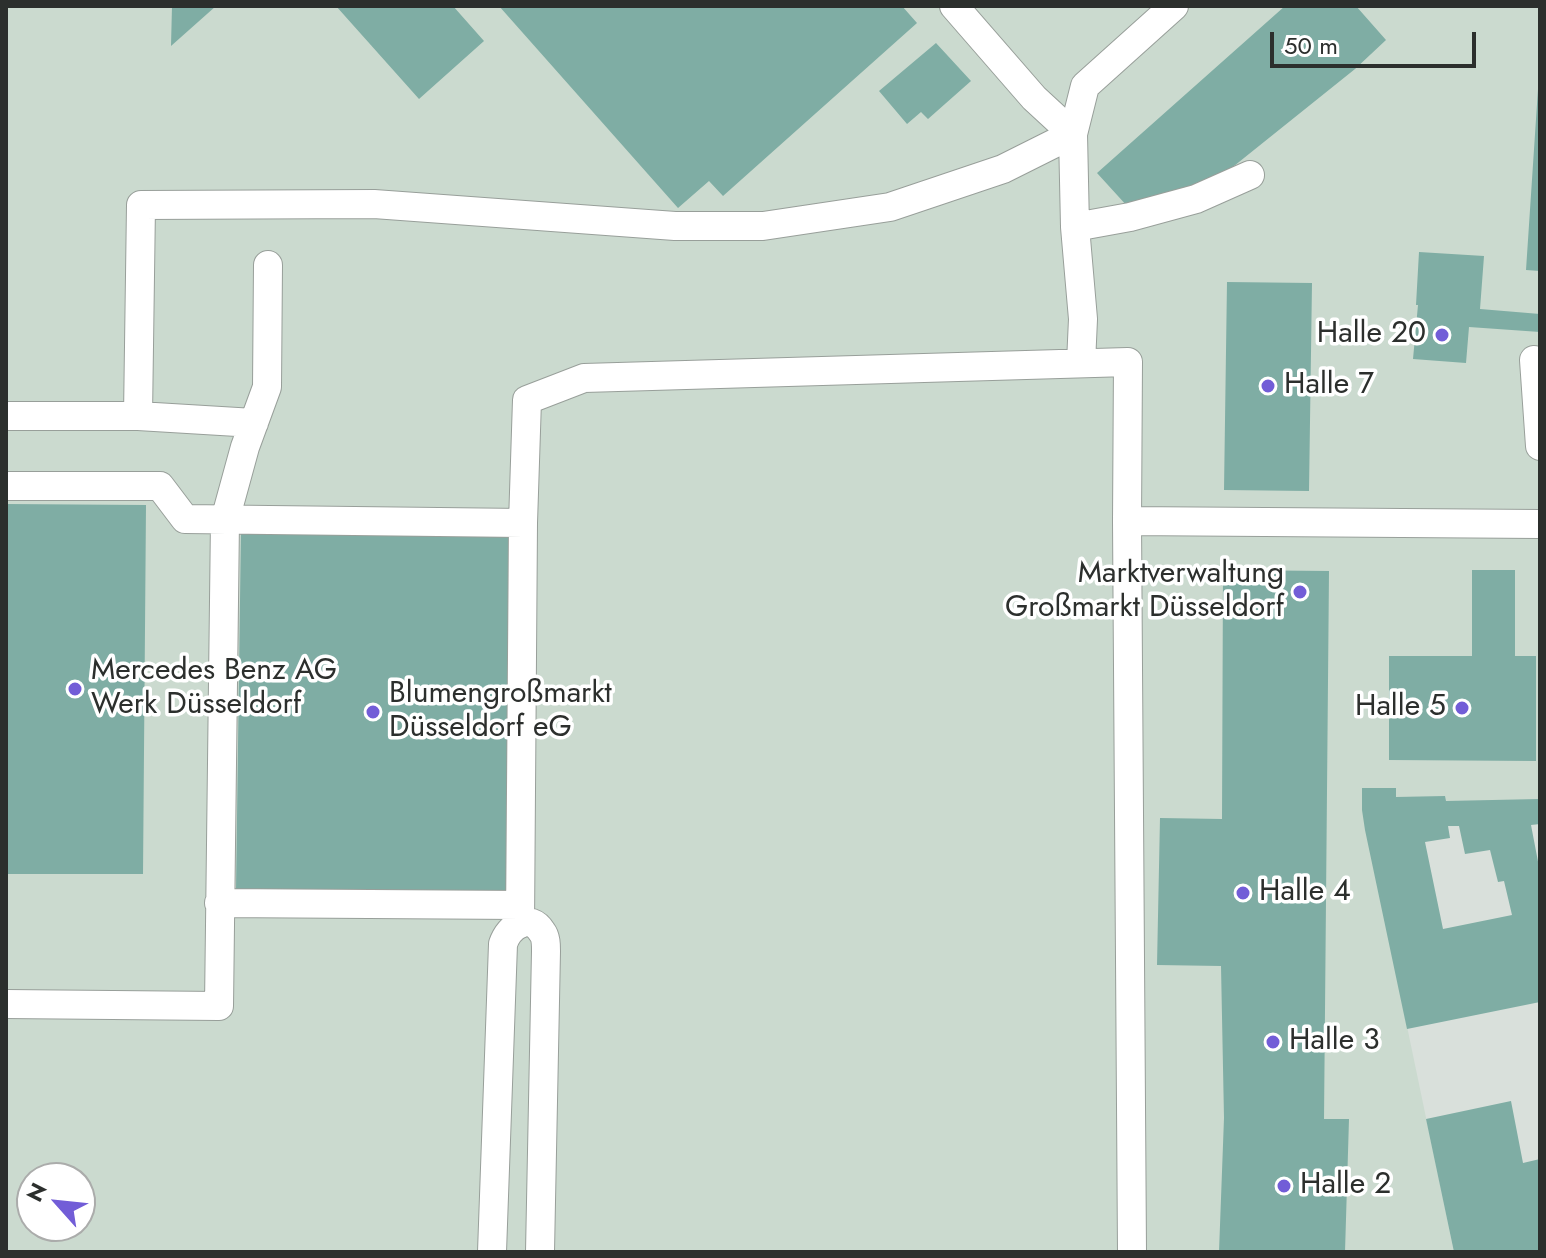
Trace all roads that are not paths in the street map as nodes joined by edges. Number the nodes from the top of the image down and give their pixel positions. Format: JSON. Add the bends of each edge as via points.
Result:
{"nodes":[{"id":1,"x":954,"y":6,"type":"edge"},
{"id":2,"x":1174,"y":6,"type":"edge"},
{"id":3,"x":1073,"y":134,"type":"junction"},
{"id":4,"x":1250,"y":175,"type":"dead end"},
{"id":5,"x":1075,"y":227,"type":"junction"},
{"id":6,"x":268,"y":265,"type":"dead end"},
{"id":7,"x":1534,"y":360,"type":"dead end"},
{"id":8,"x":1081,"y":363,"type":"junction"},
{"id":9,"x":6,"y":416,"type":"edge"},
{"id":10,"x":138,"y":416,"type":"junction"},
{"id":11,"x":254,"y":423,"type":"junction"},
{"id":12,"x":1540,"y":446,"type":"edge"},
{"id":13,"x":6,"y":486,"type":"edge"},
{"id":14,"x":225,"y":520,"type":"junction"},
{"id":15,"x":1127,"y":521,"type":"junction"},
{"id":16,"x":523,"y":523,"type":"junction"},
{"id":17,"x":1540,"y":524,"type":"edge"},
{"id":18,"x":219,"y":903,"type":"junction"},
{"id":19,"x":520,"y":914,"type":"junction"},
{"id":20,"x":6,"y":1004,"type":"edge"},
{"id":21,"x":492,"y":1252,"type":"edge"},
{"id":22,"x":540,"y":1252,"type":"edge"},
{"id":23,"x":1132,"y":1252,"type":"edge"}],
"edges":[{"from":1,"to":3,"type":"lane","via":[[1034,98]]},
{"from":2,"to":3,"type":"lane","via":[[1085,86]]},
{"from":3,"to":5,"type":"lane"},
{"from":3,"to":10,"type":"lane","via":[[1003,169],[890,207],[763,226],[675,226],[374,204],[141,205]]},
{"from":4,"to":5,"type":"lane","via":[[1196,199]]},
{"from":5,"to":8,"type":"lane"},
{"from":6,"to":11,"type":"lane","via":[[267,387]]},
{"from":7,"to":12,"type":"lane"},
{"from":8,"to":15,"type":"lane","via":[[1128,362]]},
{"from":8,"to":16,"type":"lane","via":[[584,378],[527,400]]},
{"from":9,"to":10,"type":"lane"},
{"from":10,"to":11,"type":"lane"},
{"from":11,"to":14,"type":"lane"},
{"from":13,"to":14,"type":"lane","via":[[160,486],[185,519]]},
{"from":14,"to":16,"type":"lane"},
{"from":14,"to":18,"type":"lane"},
{"from":15,"to":17,"type":"lane"},
{"from":15,"to":23,"type":"lane"},
{"from":16,"to":19,"type":"lane"},
{"from":18,"to":19,"type":"lane"},
{"from":18,"to":20,"type":"lane","via":[[219,1006]]},
{"from":19,"to":21,"type":"lane","via":[[502,955]]},
{"from":19,"to":22,"type":"lane","via":[[542,931],[546,951]]}]}
